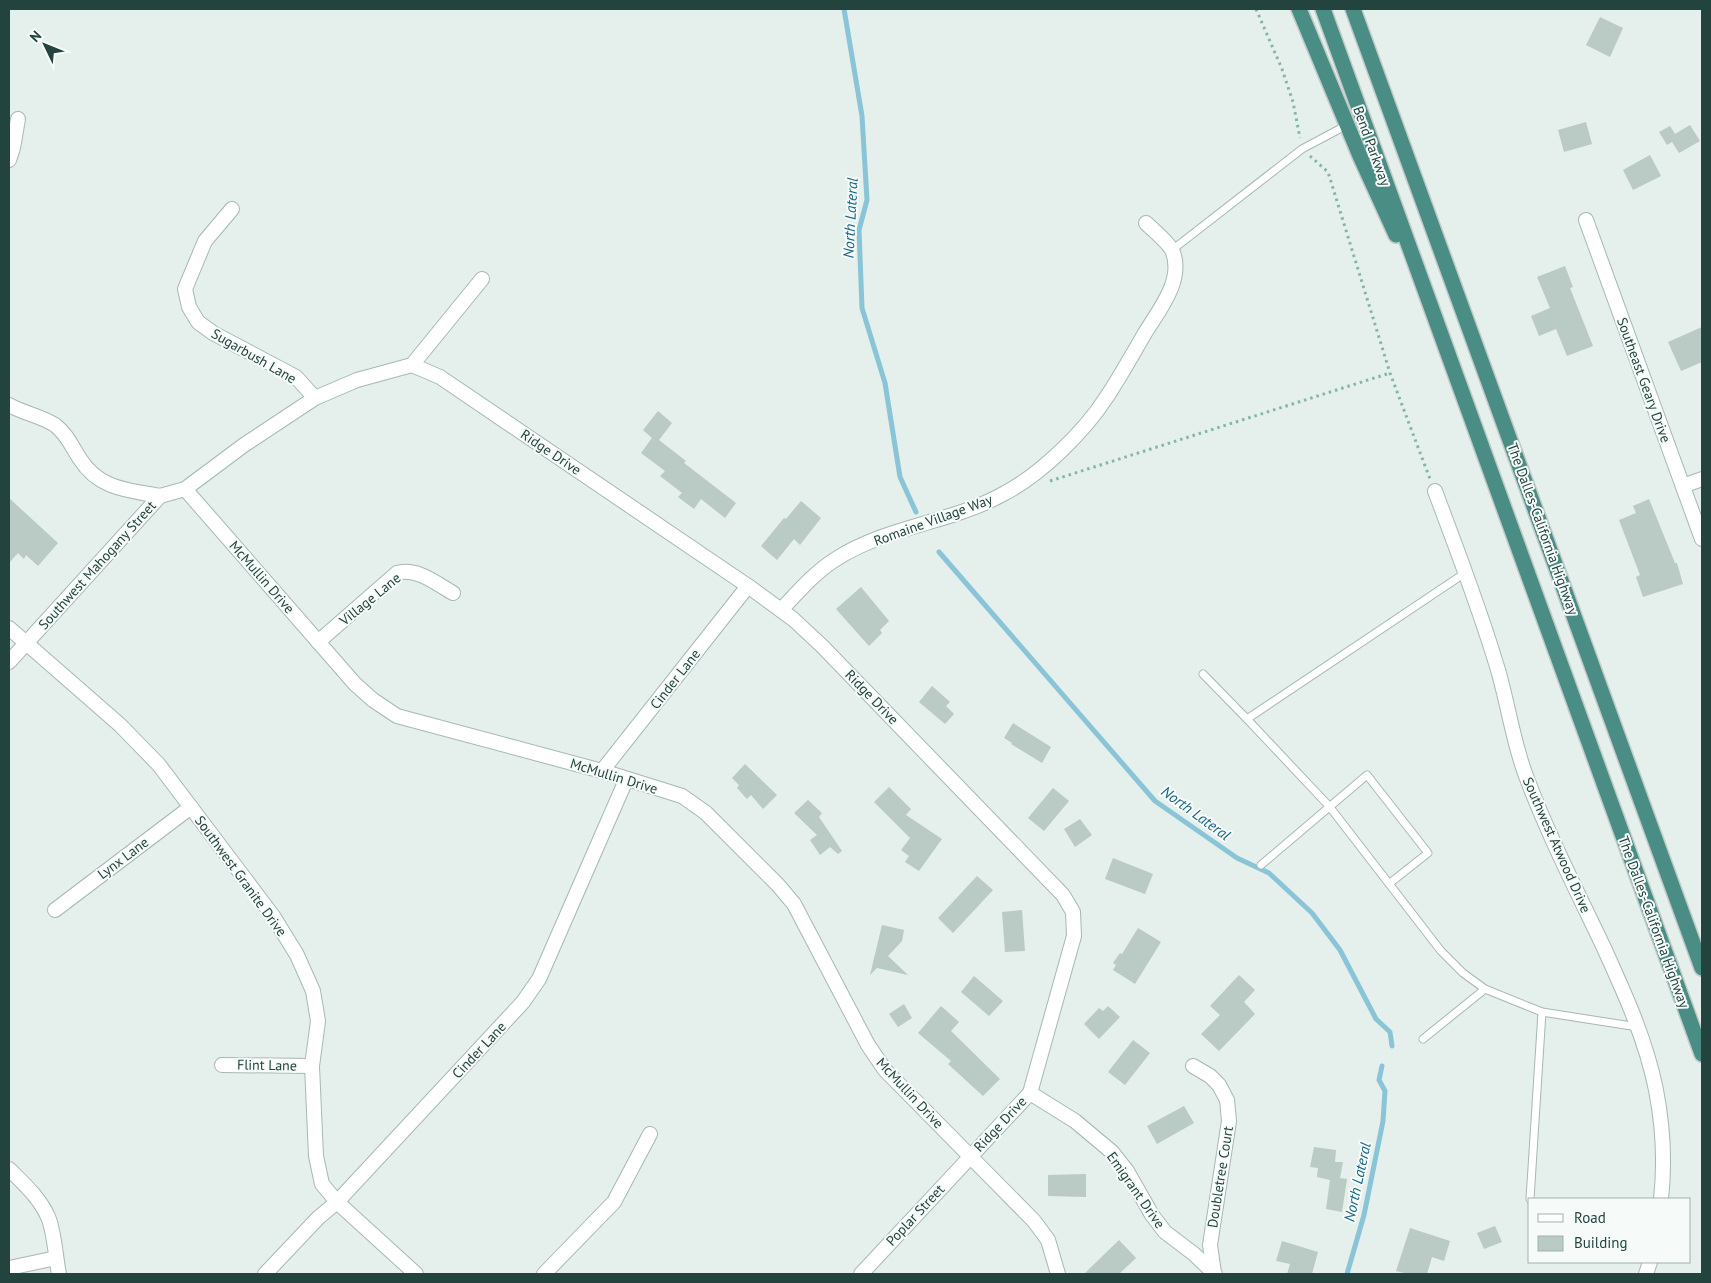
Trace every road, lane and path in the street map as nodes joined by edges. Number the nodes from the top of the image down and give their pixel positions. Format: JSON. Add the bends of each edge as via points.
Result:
{"nodes":[{"id":1,"x":1256,"y":9,"type":"edge"},
{"id":2,"x":1299,"y":9,"type":"edge"},
{"id":3,"x":1323,"y":9,"type":"edge"},
{"id":4,"x":1352,"y":9,"type":"edge"},
{"id":5,"x":1363,"y":9,"type":"edge"},
{"id":6,"x":1383,"y":90,"type":"junction"},
{"id":7,"x":18,"y":119,"type":"dead end"},
{"id":8,"x":1347,"y":125,"type":"junction"},
{"id":9,"x":1302,"y":149,"type":"junction"},
{"id":10,"x":9,"y":160,"type":"edge"},
{"id":11,"x":232,"y":210,"type":"dead end"},
{"id":12,"x":1586,"y":220,"type":"dead end"},
{"id":13,"x":1146,"y":223,"type":"dead end"},
{"id":14,"x":1172,"y":250,"type":"junction"},
{"id":15,"x":482,"y":279,"type":"dead end"},
{"id":16,"x":1422,"y":282,"type":"junction"},
{"id":17,"x":412,"y":364,"type":"junction"},
{"id":18,"x":1390,"y":373,"type":"junction"},
{"id":19,"x":315,"y":398,"type":"junction"},
{"id":20,"x":9,"y":406,"type":"edge"},
{"id":21,"x":1030,"y":478,"type":"junction"},
{"id":22,"x":1702,"y":479,"type":"edge"},
{"id":23,"x":1683,"y":486,"type":"junction"},
{"id":24,"x":185,"y":489,"type":"junction"},
{"id":25,"x":1435,"y":491,"type":"joint"},
{"id":26,"x":160,"y":496,"type":"junction"},
{"id":27,"x":1702,"y":539,"type":"edge"},
{"id":28,"x":1466,"y":574,"type":"junction"},
{"id":29,"x":748,"y":586,"type":"junction"},
{"id":30,"x":453,"y":592,"type":"dead end"},
{"id":31,"x":781,"y":610,"type":"junction"},
{"id":32,"x":9,"y":628,"type":"edge"},
{"id":33,"x":318,"y":642,"type":"junction"},
{"id":34,"x":26,"y":643,"type":"junction"},
{"id":35,"x":9,"y":662,"type":"edge"},
{"id":36,"x":1202,"y":674,"type":"dead end"},
{"id":37,"x":1247,"y":719,"type":"junction"},
{"id":38,"x":602,"y":772,"type":"junction"},
{"id":39,"x":626,"y":780,"type":"junction"},
{"id":40,"x":1329,"y":806,"type":"junction"},
{"id":41,"x":191,"y":807,"type":"junction"},
{"id":42,"x":1261,"y":865,"type":"dead end"},
{"id":43,"x":1390,"y":883,"type":"junction"},
{"id":44,"x":55,"y":910,"type":"dead end"},
{"id":45,"x":1702,"y":968,"type":"edge"},
{"id":46,"x":1485,"y":989,"type":"junction"},
{"id":47,"x":1542,"y":1012,"type":"junction"},
{"id":48,"x":1638,"y":1027,"type":"junction"},
{"id":49,"x":1423,"y":1039,"type":"dead end"},
{"id":50,"x":1702,"y":1054,"type":"edge"},
{"id":51,"x":222,"y":1064,"type":"dead end"},
{"id":52,"x":312,"y":1066,"type":"junction"},
{"id":53,"x":1193,"y":1066,"type":"dead end"},
{"id":54,"x":1030,"y":1093,"type":"junction"},
{"id":55,"x":650,"y":1134,"type":"dead end"},
{"id":56,"x":970,"y":1156,"type":"junction"},
{"id":57,"x":9,"y":1169,"type":"edge"},
{"id":58,"x":1530,"y":1198,"type":"edge"},
{"id":59,"x":1661,"y":1198,"type":"edge"},
{"id":60,"x":337,"y":1202,"type":"junction"},
{"id":61,"x":56,"y":1258,"type":"junction"},
{"id":62,"x":9,"y":1268,"type":"edge"},
{"id":63,"x":59,"y":1274,"type":"edge"},
{"id":64,"x":265,"y":1274,"type":"edge"},
{"id":65,"x":416,"y":1274,"type":"edge"},
{"id":66,"x":544,"y":1274,"type":"edge"},
{"id":67,"x":861,"y":1274,"type":"edge"},
{"id":68,"x":1058,"y":1274,"type":"edge"},
{"id":69,"x":1214,"y":1274,"type":"edge"}],
"edges":[{"from":1,"to":9,"type":"path","via":[[1285,77]]},
{"from":2,"to":8,"type":"highway"},
{"from":3,"to":16,"type":"highway","name":"Bend Parkway"},
{"from":4,"to":6,"type":"highway"},
{"from":5,"to":6,"type":"highway"},
{"from":6,"to":45,"type":"highway","name":"The Dalles-California Highway"},
{"from":7,"to":10,"type":"street"},
{"from":8,"to":9,"type":"lane"},
{"from":8,"to":16,"type":"highway","via":[[1385,213]]},
{"from":9,"to":14,"type":"lane"},
{"from":9,"to":18,"type":"path","via":[[1328,172]]},
{"from":11,"to":19,"type":"street","name":"Sugarbush Lane","via":[[205,240],[185,289],[189,307],[198,322],[213,333],[296,377]]},
{"from":12,"to":23,"type":"street","name":"Southeast Geary Drive"},
{"from":13,"to":14,"type":"street"},
{"from":14,"to":21,"type":"street","name":"Romaine Village Way","via":[[1175,266],[1171,290],[1106,399],[1068,444]]},
{"from":15,"to":17,"type":"street"},
{"from":16,"to":50,"type":"highway","name":"The Dalles-California Highway"},
{"from":17,"to":19,"type":"street","name":"Southwest Mahogany Street","via":[[357,380]]},
{"from":17,"to":29,"type":"street","name":"Ridge Drive","via":[[440,377]]},
{"from":18,"to":21,"type":"path","via":[[1050,481]]},
{"from":18,"to":25,"type":"path"},
{"from":19,"to":24,"type":"street","name":"Southwest Mahogany Street"},
{"from":20,"to":26,"type":"street","via":[[54,425],[66,436],[92,476],[109,486]]},
{"from":21,"to":31,"type":"street","name":"Romaine Village Way","via":[[966,511],[849,552],[813,576]]},
{"from":22,"to":23,"type":"street"},
{"from":23,"to":27,"type":"street","name":"Southeast Geary Drive"},
{"from":24,"to":26,"type":"street","name":"Southwest Mahogany Street"},
{"from":24,"to":33,"type":"street","name":"McMullin Drive"},
{"from":25,"to":28,"type":"street","name":"Southwest Atwood Drive"},
{"from":26,"to":34,"type":"street","name":"Southwest Mahogany Street"},
{"from":28,"to":37,"type":"lane"},
{"from":28,"to":48,"type":"street","name":"Southwest Atwood Drive","via":[[1498,672],[1524,773]]},
{"from":29,"to":31,"type":"street","name":"Ridge Drive"},
{"from":29,"to":38,"type":"street","name":"Cinder Lane"},
{"from":30,"to":33,"type":"street","name":"Village Lane","via":[[417,573],[397,573]]},
{"from":31,"to":54,"type":"street","name":"Ridge Drive","via":[[822,646],[1063,895],[1073,912],[1074,936]]},
{"from":32,"to":34,"type":"street","name":"Southwest Granite Drive"},
{"from":33,"to":38,"type":"street","name":"McMullin Drive","via":[[355,684],[397,716]]},
{"from":34,"to":35,"type":"street","name":"Southwest Mahogany Street"},
{"from":34,"to":41,"type":"street","name":"Southwest Granite Drive","via":[[141,746],[160,765]]},
{"from":36,"to":37,"type":"lane"},
{"from":37,"to":40,"type":"lane"},
{"from":38,"to":39,"type":"street","name":"McMullin Drive"},
{"from":39,"to":56,"type":"street","name":"McMullin Drive","via":[[682,796],[706,813],[778,885],[794,904],[868,1045],[885,1070]]},
{"from":39,"to":60,"type":"street","name":"Cinder Lane","via":[[539,979],[524,1002]]},
{"from":40,"to":42,"type":"lane"},
{"from":40,"to":43,"type":"lane"},
{"from":40,"to":43,"type":"lane","via":[[1367,775],[1428,853]]},
{"from":41,"to":44,"type":"street","name":"Lynx Lane"},
{"from":41,"to":52,"type":"street","name":"Southwest Granite Drive","via":[[273,916],[297,955],[313,991],[318,1022]]},
{"from":43,"to":46,"type":"lane","via":[[1441,951]]},
{"from":46,"to":47,"type":"lane"},
{"from":46,"to":49,"type":"lane"},
{"from":47,"to":48,"type":"lane"},
{"from":47,"to":58,"type":"lane"},
{"from":48,"to":59,"type":"street","name":"Southwest Atwood Drive","via":[[1650,1064],[1660,1114]]},
{"from":51,"to":52,"type":"street","name":"Flint Lane"},
{"from":52,"to":60,"type":"street","name":"Southwest Granite Drive","via":[[316,1156],[322,1184]]},
{"from":53,"to":69,"type":"street","name":"Doubletree Court","via":[[1220,1085],[1227,1100],[1229,1121],[1210,1245]]},
{"from":54,"to":56,"type":"street","name":"Ridge Drive"},
{"from":54,"to":69,"type":"street","name":"Emigrant Drive","via":[[1075,1121],[1112,1152],[1165,1232]]},
{"from":55,"to":66,"type":"street","via":[[614,1202]]},
{"from":56,"to":67,"type":"street","name":"Poplar Street"},
{"from":56,"to":68,"type":"street","name":"McMullin Drive","via":[[1034,1221],[1048,1240]]},
{"from":57,"to":61,"type":"street","via":[[40,1203],[49,1218]]},
{"from":60,"to":64,"type":"street","name":"Cinder Lane"},
{"from":60,"to":65,"type":"street","name":"Southwest Granite Drive"},
{"from":61,"to":62,"type":"street"},
{"from":61,"to":63,"type":"street"}]}
